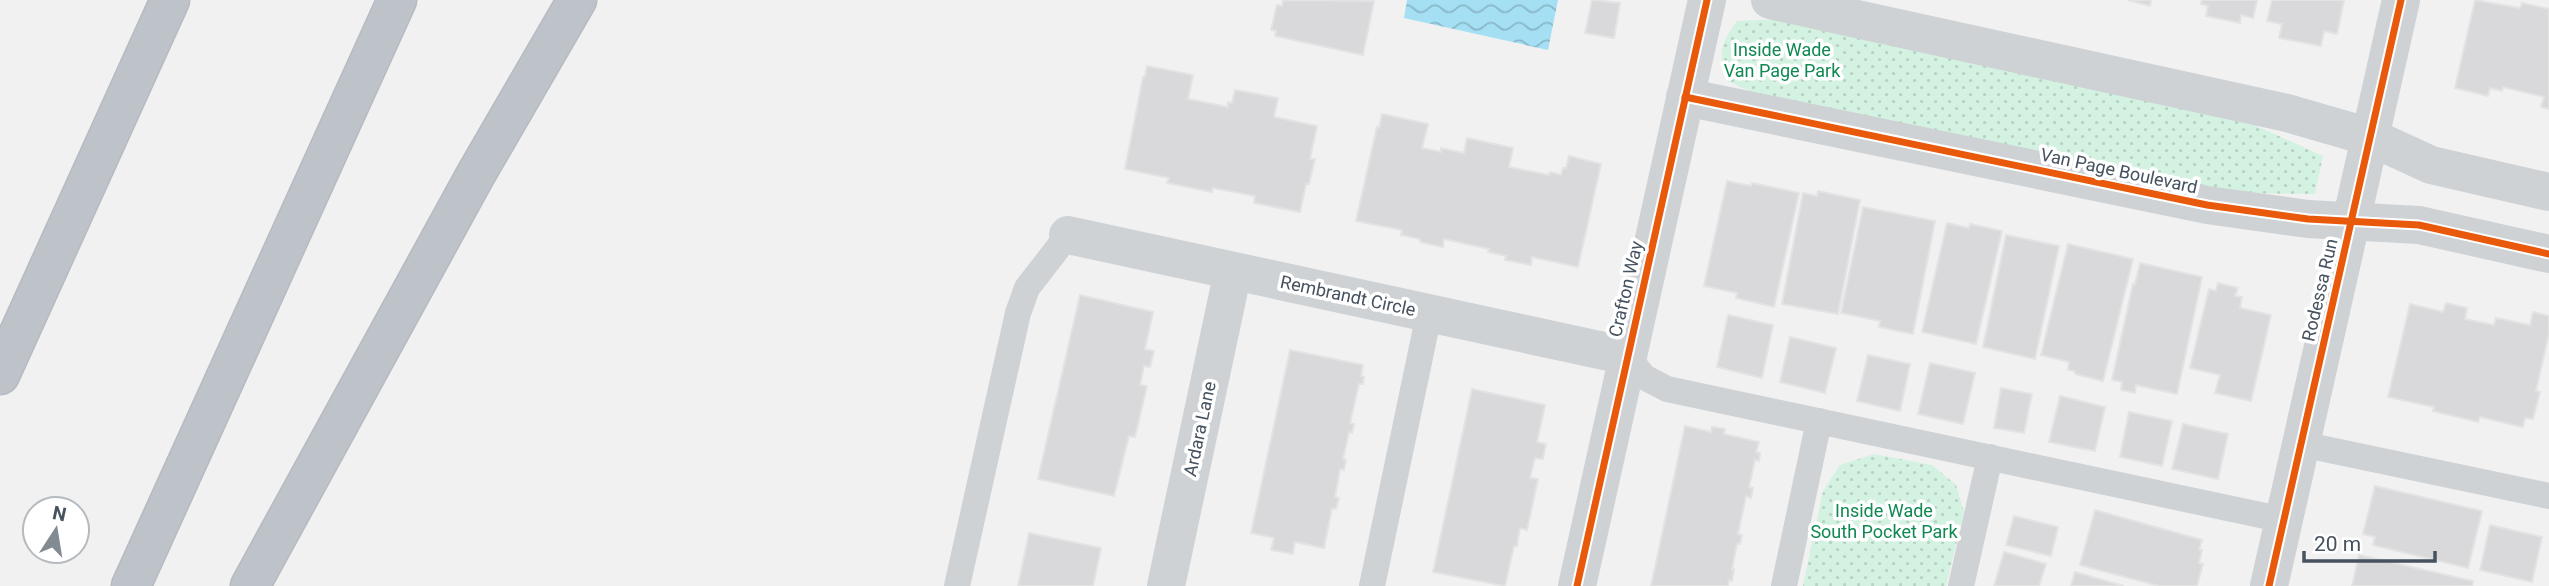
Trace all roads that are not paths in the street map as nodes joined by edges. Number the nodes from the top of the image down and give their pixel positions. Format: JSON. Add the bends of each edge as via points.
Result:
{"nodes":[{"id":1,"x":170,"y":0,"type":"edge"},
{"id":2,"x":397,"y":0,"type":"edge"},
{"id":3,"x":577,"y":0,"type":"edge"},
{"id":4,"x":1707,"y":0,"type":"edge"},
{"id":5,"x":1770,"y":0,"type":"edge"},
{"id":6,"x":2400,"y":0,"type":"edge"},
{"id":7,"x":1685,"y":97,"type":"junction"},
{"id":8,"x":2370,"y":137,"type":"junction"},
{"id":9,"x":2549,"y":192,"type":"edge"},
{"id":10,"x":2351,"y":221,"type":"junction"},
{"id":11,"x":1068,"y":235,"type":"joint"},
{"id":12,"x":2549,"y":254,"type":"edge"},
{"id":13,"x":1233,"y":271,"type":"junction"},
{"id":14,"x":1429,"y":314,"type":"junction"},
{"id":15,"x":1627,"y":356,"type":"junction"},
{"id":16,"x":0,"y":374,"type":"edge"},
{"id":17,"x":1819,"y":421,"type":"junction"},
{"id":18,"x":2301,"y":444,"type":"junction"},
{"id":19,"x":1990,"y":457,"type":"junction"},
{"id":20,"x":2549,"y":496,"type":"edge"},
{"id":21,"x":2284,"y":520,"type":"junction"},
{"id":22,"x":131,"y":586,"type":"edge"},
{"id":23,"x":250,"y":586,"type":"edge"},
{"id":24,"x":957,"y":586,"type":"edge"},
{"id":25,"x":1166,"y":586,"type":"edge"},
{"id":26,"x":1372,"y":586,"type":"edge"},
{"id":27,"x":1577,"y":586,"type":"edge"},
{"id":28,"x":1784,"y":586,"type":"edge"},
{"id":29,"x":1961,"y":586,"type":"edge"},
{"id":30,"x":2269,"y":586,"type":"edge"}],
"edges":[{"from":1,"to":16,"type":"highway"},
{"from":2,"to":22,"type":"highway"},
{"from":3,"to":23,"type":"highway"},
{"from":4,"to":7,"type":"street","name":"Crafton Way"},
{"from":5,"to":8,"type":"street","via":[[2287,113]]},
{"from":6,"to":8,"type":"street","name":"Rodessa Run"},
{"from":7,"to":10,"type":"street","name":"Van Page Boulevard","via":[[2207,205]]},
{"from":7,"to":15,"type":"street","name":"Crafton Way"},
{"from":8,"to":9,"type":"street","via":[[2431,165]]},
{"from":8,"to":10,"type":"street","name":"Rodessa Run"},
{"from":10,"to":12,"type":"street","name":"Van Page Boulevard","via":[[2419,225]]},
{"from":10,"to":18,"type":"street","name":"Rodessa Run"},
{"from":11,"to":13,"type":"street","name":"Rembrandt Circle"},
{"from":11,"to":24,"type":"lane","via":[[1027,288],[1018,313]]},
{"from":13,"to":14,"type":"street","name":"Rembrandt Circle"},
{"from":13,"to":25,"type":"street","name":"Ardara Lane"},
{"from":14,"to":15,"type":"street","name":"Rembrandt Circle"},
{"from":14,"to":26,"type":"lane"},
{"from":15,"to":17,"type":"lane","via":[[1644,377],[1667,389]]},
{"from":15,"to":27,"type":"street","name":"Crafton Way"},
{"from":17,"to":19,"type":"lane"},
{"from":17,"to":28,"type":"lane"},
{"from":18,"to":20,"type":"lane"},
{"from":18,"to":21,"type":"street","name":"Rodessa Run"},
{"from":19,"to":21,"type":"lane"},
{"from":19,"to":29,"type":"lane"},
{"from":21,"to":30,"type":"street","name":"Rodessa Run"}]}
